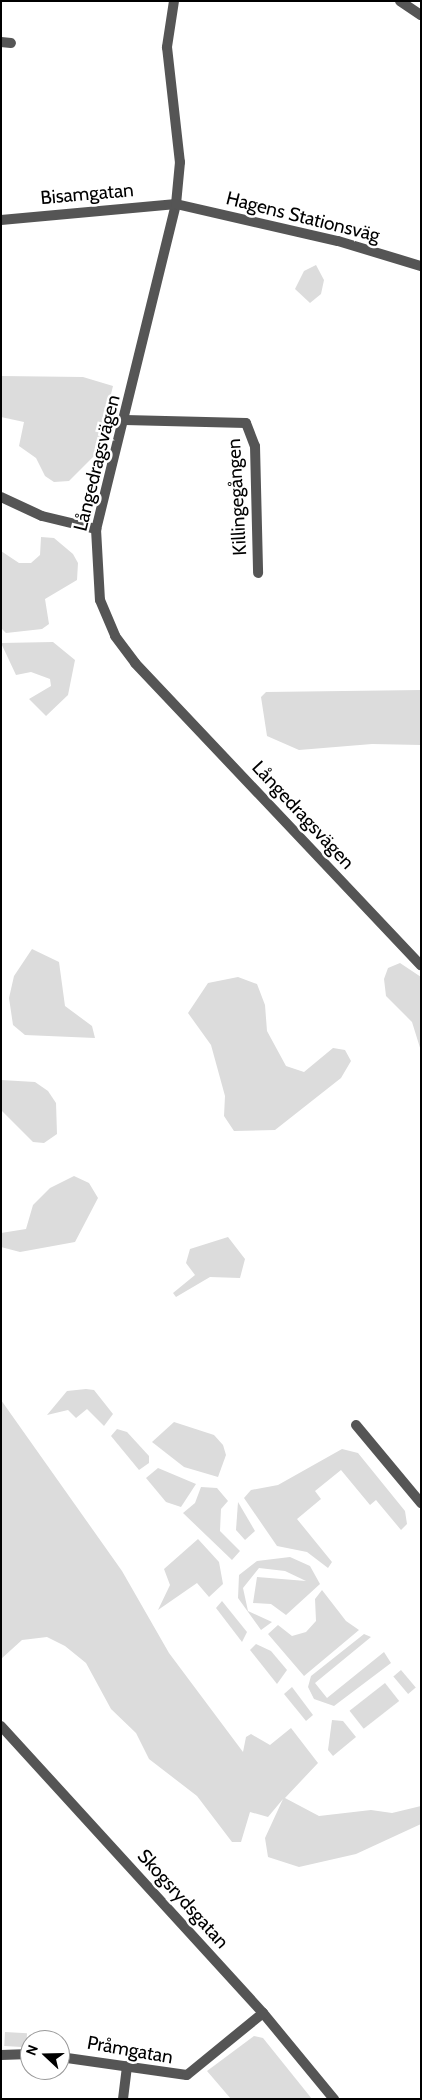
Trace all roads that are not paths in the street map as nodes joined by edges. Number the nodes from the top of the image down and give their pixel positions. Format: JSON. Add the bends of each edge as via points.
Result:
{"nodes":[{"id":1,"x":174,"y":1,"type":"edge"},
{"id":2,"x":400,"y":1,"type":"edge"},
{"id":3,"x":421,"y":15,"type":"edge"},
{"id":4,"x":176,"y":204,"type":"junction"},
{"id":5,"x":1,"y":220,"type":"edge"},
{"id":6,"x":421,"y":266,"type":"edge"},
{"id":7,"x":125,"y":420,"type":"junction"},
{"id":8,"x":1,"y":497,"type":"edge"},
{"id":9,"x":96,"y":529,"type":"junction"},
{"id":10,"x":258,"y":573,"type":"dead end"},
{"id":11,"x":421,"y":965,"type":"edge"},
{"id":12,"x":356,"y":1425,"type":"dead end"},
{"id":13,"x":421,"y":1503,"type":"edge"},
{"id":14,"x":1,"y":1726,"type":"edge"},
{"id":15,"x":263,"y":2013,"type":"junction"},
{"id":16,"x":1,"y":2054,"type":"edge"},
{"id":17,"x":20,"y":2054,"type":"edge"},
{"id":18,"x":70,"y":2057,"type":"edge"},
{"id":19,"x":127,"y":2066,"type":"junction"},
{"id":20,"x":123,"y":2099,"type":"edge"},
{"id":21,"x":334,"y":2099,"type":"edge"}],
"edges":[{"from":1,"to":4,"type":"street","name":"Långedragsvägen","via":[[168,54],[180,162]]},
{"from":2,"to":3,"type":"street"},
{"from":4,"to":5,"type":"street","name":"Bisamgatan"},
{"from":4,"to":6,"type":"street","name":"Hagens Stationsväg","via":[[338,241]]},
{"from":4,"to":7,"type":"street","name":"Långedragsvägen"},
{"from":7,"to":9,"type":"street","name":"Långedragsvägen"},
{"from":7,"to":10,"type":"street","name":"Killingegången","via":[[229,420],[251,429]]},
{"from":8,"to":9,"type":"street","via":[[42,516]]},
{"from":9,"to":11,"type":"street","name":"Långedragsvägen","via":[[100,600],[122,647]]},
{"from":12,"to":13,"type":"street"},
{"from":14,"to":15,"type":"street","name":"Skogsrydsgatan"},
{"from":15,"to":19,"type":"street","name":"Pråmgatan","via":[[187,2075]]},
{"from":15,"to":21,"type":"street","name":"Skogsrydsgatan"},
{"from":16,"to":17,"type":"street"},
{"from":18,"to":19,"type":"street","name":"Pråmgatan"},
{"from":19,"to":20,"type":"street"}]}
